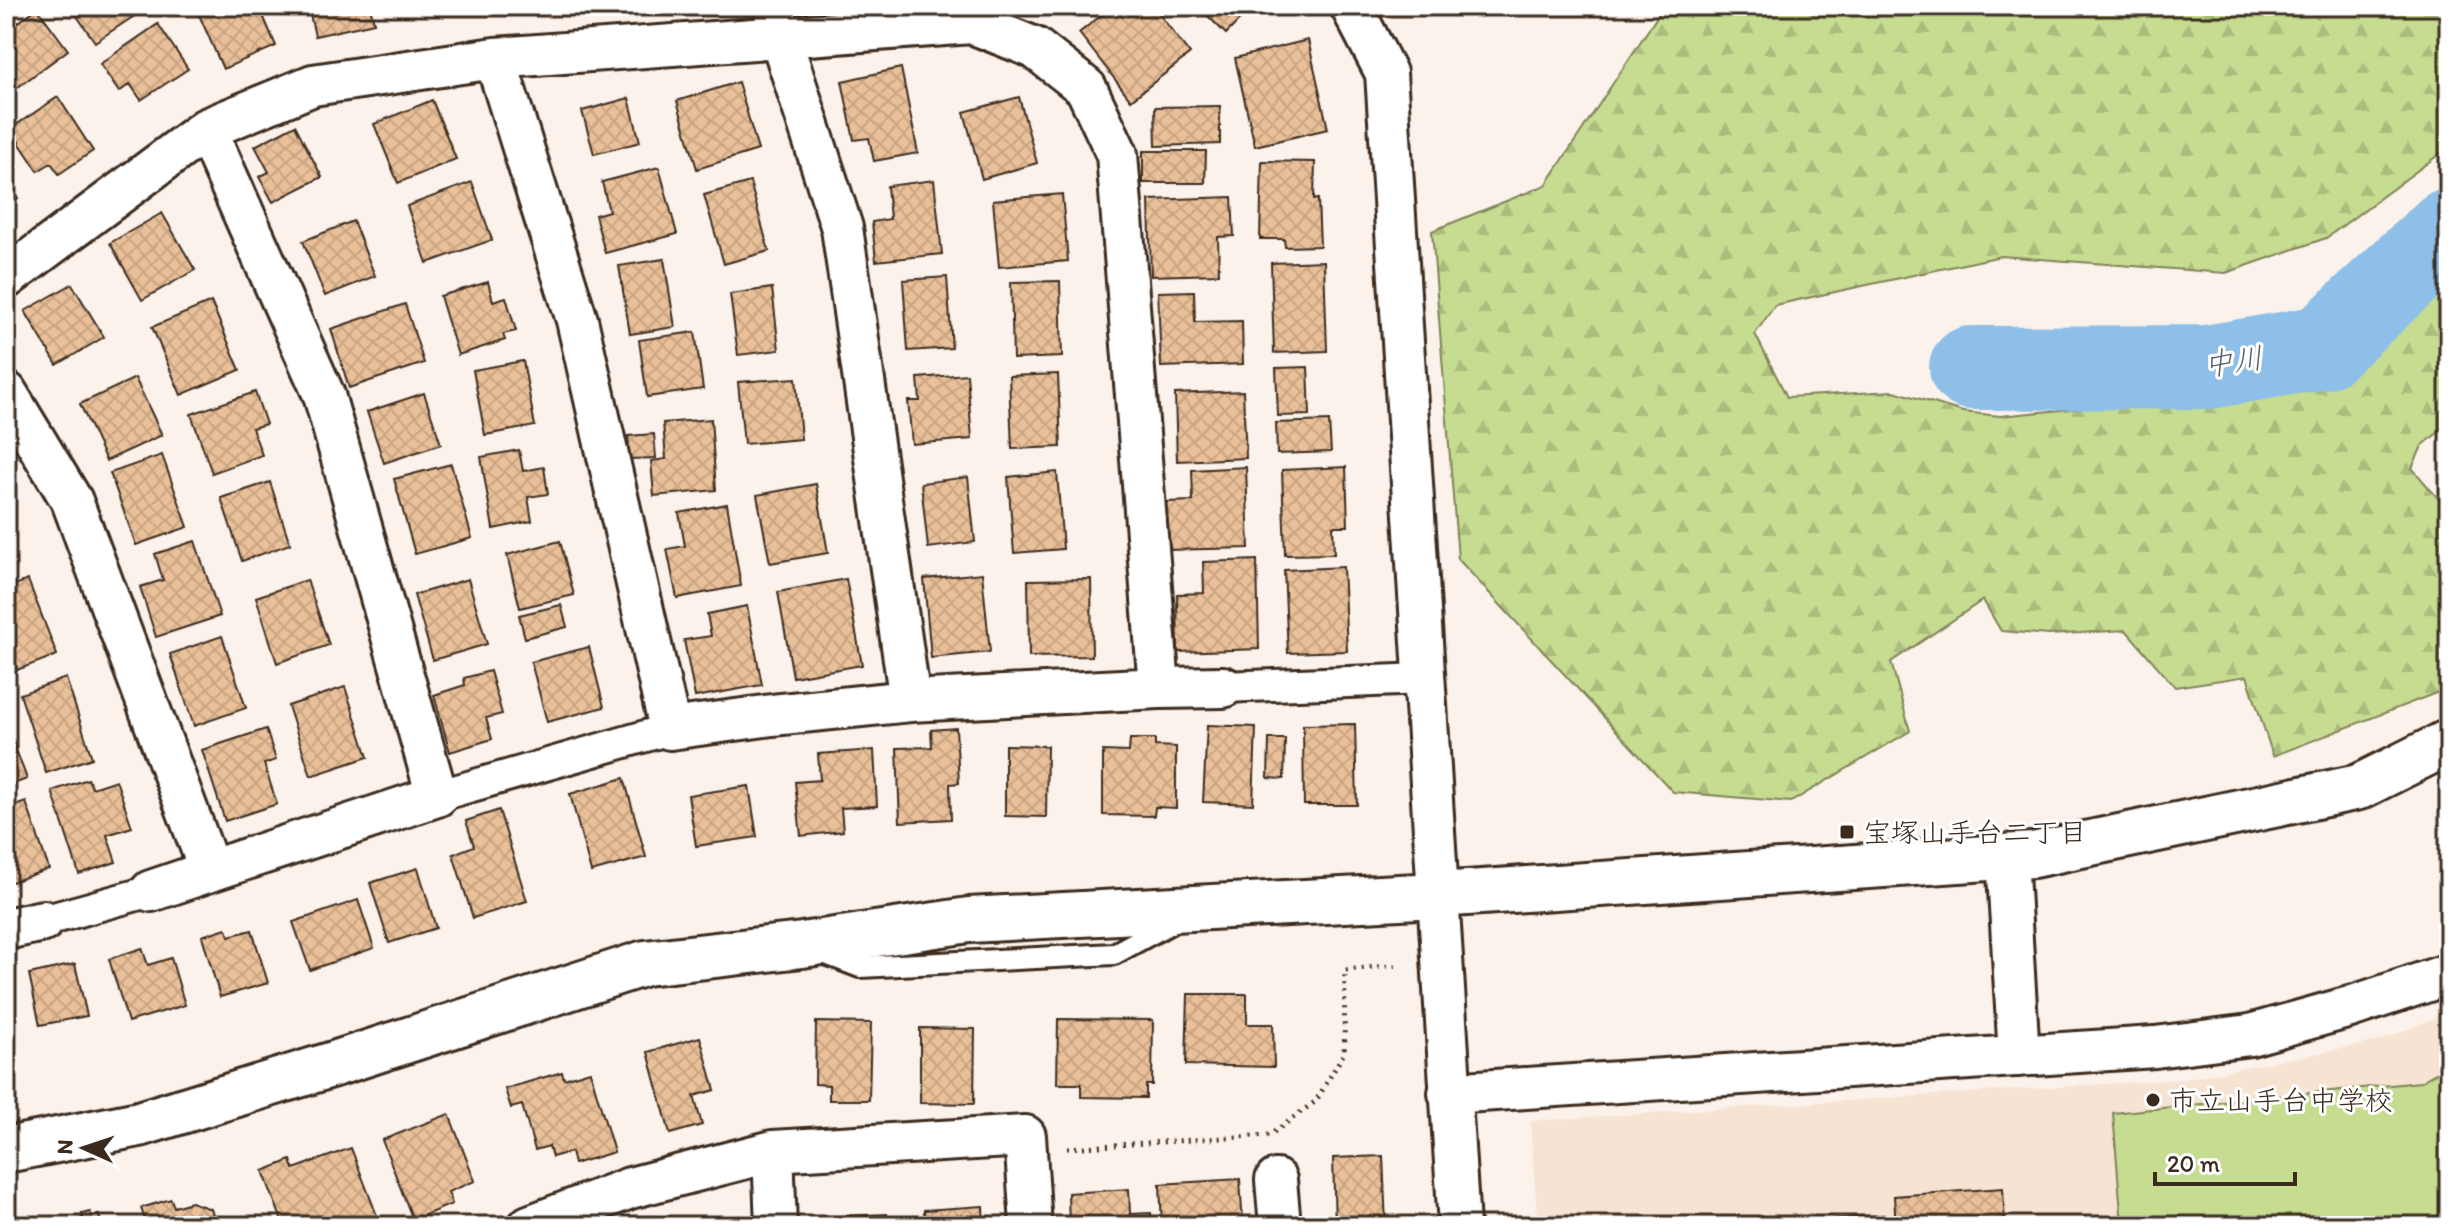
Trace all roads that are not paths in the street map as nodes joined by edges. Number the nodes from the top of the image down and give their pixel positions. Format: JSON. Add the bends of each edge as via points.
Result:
{"nodes":[{"id":1,"x":1351,"y":6,"type":"edge"},
{"id":2,"x":777,"y":21,"type":"edge"},
{"id":3,"x":495,"y":58,"type":"junction"},
{"id":4,"x":206,"y":129,"type":"junction"},
{"id":5,"x":6,"y":278,"type":"edge"},
{"id":6,"x":6,"y":392,"type":"edge"},
{"id":7,"x":1424,"y":679,"type":"junction"},
{"id":8,"x":1223,"y":687,"type":"joint"},
{"id":9,"x":1159,"y":688,"type":"junction"},
{"id":10,"x":910,"y":701,"type":"junction"},
{"id":11,"x":670,"y":729,"type":"junction"},
{"id":12,"x":2449,"y":742,"type":"edge"},
{"id":13,"x":437,"y":796,"type":"junction"},
{"id":14,"x":2007,"y":857,"type":"junction"},
{"id":15,"x":210,"y":871,"type":"junction"},
{"id":16,"x":151,"y":891,"type":"joint"},
{"id":17,"x":1437,"y":895,"type":"junction"},
{"id":18,"x":25,"y":925,"type":"edge"},
{"id":19,"x":2449,"y":974,"type":"edge"},
{"id":20,"x":2019,"y":1056,"type":"junction"},
{"id":21,"x":1449,"y":1093,"type":"junction"},
{"id":22,"x":6,"y":1150,"type":"edge"},
{"id":23,"x":773,"y":1151,"type":"junction"},
{"id":24,"x":1276,"y":1180,"type":"dead end"},
{"id":25,"x":529,"y":1226,"type":"edge"},
{"id":26,"x":776,"y":1226,"type":"edge"},
{"id":27,"x":1031,"y":1226,"type":"edge"},
{"id":28,"x":1280,"y":1226,"type":"edge"},
{"id":29,"x":1459,"y":1226,"type":"edge"}],
"edges":[{"from":1,"to":7,"type":"street","via":[[1386,73]]},
{"from":2,"to":3,"type":"street"},
{"from":2,"to":9,"type":"street","via":[[972,23],[1035,48],[1086,88],[1117,154]]},
{"from":2,"to":10,"type":"street","via":[[842,228]]},
{"from":3,"to":4,"type":"street","via":[[313,85]]},
{"from":3,"to":11,"type":"street","via":[[577,320]]},
{"from":4,"to":5,"type":"street"},
{"from":4,"to":13,"type":"street","via":[[324,395]]},
{"from":6,"to":15,"type":"street","via":[[72,501]]},
{"from":7,"to":8,"type":"street"},
{"from":7,"to":17,"type":"street"},
{"from":8,"to":9,"type":"street"},
{"from":9,"to":10,"type":"street"},
{"from":10,"to":11,"type":"street"},
{"from":11,"to":13,"type":"street"},
{"from":12,"to":14,"type":"street","via":[[2359,787]]},
{"from":13,"to":15,"type":"street"},
{"from":14,"to":17,"type":"street"},
{"from":14,"to":20,"type":"street"},
{"from":15,"to":16,"type":"street"},
{"from":16,"to":18,"type":"street"},
{"from":17,"to":21,"type":"street"},
{"from":17,"to":22,"type":"street","via":[[969,920],[645,963],[139,1124]]},
{"from":19,"to":20,"type":"street","via":[[2250,1035]]},
{"from":20,"to":21,"type":"street"},
{"from":21,"to":29,"type":"street"},
{"from":23,"to":25,"type":"street","via":[[630,1188]]},
{"from":23,"to":26,"type":"street"},
{"from":23,"to":27,"type":"street","via":[[1025,1136]]},
{"from":24,"to":28,"type":"street"}]}
